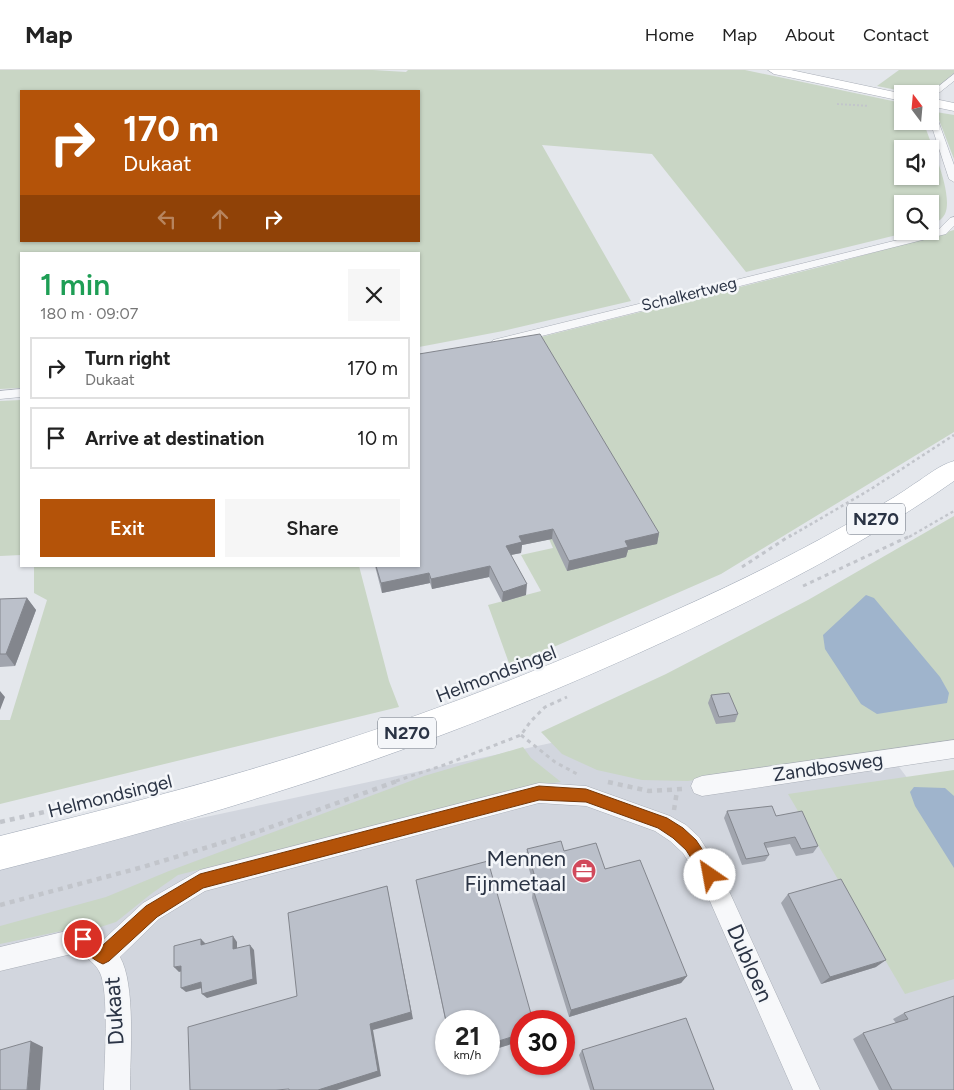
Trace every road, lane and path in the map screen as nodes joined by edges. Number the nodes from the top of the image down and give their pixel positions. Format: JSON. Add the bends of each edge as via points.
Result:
{"nodes":[{"id":1,"x":774,"y":70,"type":"edge"},
{"id":2,"x":954,"y":77,"type":"edge"},
{"id":3,"x":939,"y":90,"type":"edge"},
{"id":4,"x":894,"y":95,"type":"edge"},
{"id":5,"x":939,"y":104,"type":"edge"},
{"id":6,"x":954,"y":107,"type":"edge"},
{"id":7,"x":937,"y":130,"type":"edge"},
{"id":8,"x":954,"y":179,"type":"edge"},
{"id":9,"x":954,"y":220,"type":"edge"},
{"id":10,"x":482,"y":345,"type":"edge"},
{"id":11,"x":20,"y":393,"type":"edge"},
{"id":12,"x":0,"y":395,"type":"edge"},
{"id":13,"x":954,"y":435,"type":"edge"},
{"id":14,"x":954,"y":469,"type":"edge"},
{"id":15,"x":734,"y":572,"type":"dead end"},
{"id":16,"x":954,"y":750,"type":"edge"},
{"id":17,"x":584,"y":776,"type":"dead end"},
{"id":18,"x":603,"y":781,"type":"dead end"},
{"id":19,"x":702,"y":786,"type":"joint"},
{"id":20,"x":70,"y":807,"type":"dead end"},
{"id":21,"x":0,"y":822,"type":"edge"},
{"id":22,"x":0,"y":853,"type":"edge"},
{"id":23,"x":0,"y":905,"type":"edge"},
{"id":24,"x":103,"y":956,"type":"junction"},
{"id":25,"x":0,"y":959,"type":"edge"},
{"id":26,"x":117,"y":1090,"type":"edge"},
{"id":27,"x":807,"y":1090,"type":"edge"}],
"edges":[{"from":1,"to":4,"type":"main road"},
{"from":2,"to":3,"type":"street"},
{"from":5,"to":6,"type":"main road"},
{"from":7,"to":8,"type":"street"},
{"from":9,"to":10,"type":"street","name":"Schalkertweg","via":[[942,232]]},
{"from":11,"to":12,"type":"street"},
{"from":13,"to":15,"type":"path"},
{"from":14,"to":22,"type":"main road","name":"Helmondsingel","number":"N270","via":[[875,520],[795,564],[696,614],[503,698],[373,746],[231,791]]},
{"from":16,"to":19,"type":"street","name":"Zandbosweg"},
{"from":17,"to":23,"type":"path","via":[[574,774],[546,757],[521,735],[260,831],[143,867]]},
{"from":18,"to":19,"type":"path","via":[[649,791]]},
{"from":20,"to":21,"type":"path","name":"Helmondsingel"},
{"from":24,"to":25,"type":"street","name":"Dukaat","via":[[83,939]]},
{"from":24,"to":26,"type":"street","name":"Dukaat","via":[[112,967],[118,1009]]},
{"from":24,"to":27,"type":"street","name":"Dubloen","via":[[152,911],[200,881],[539,793],[586,796],[662,823],[691,845],[710,875]]}]}
